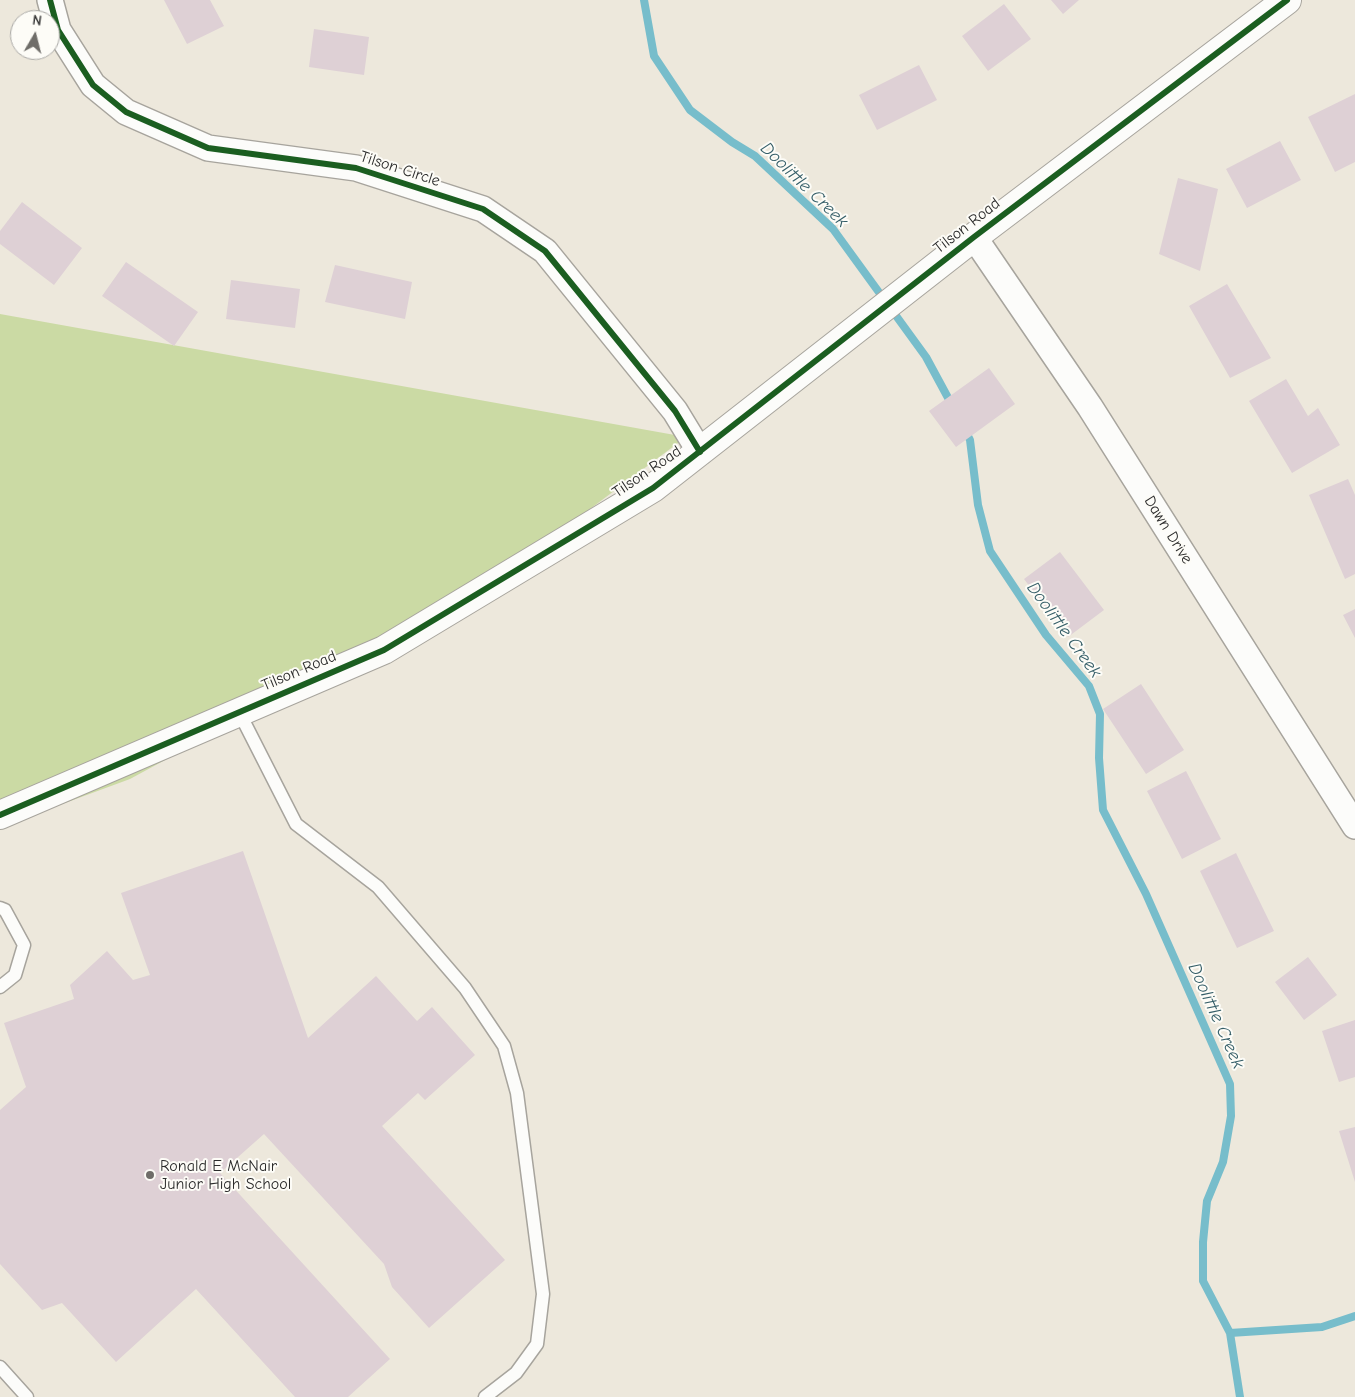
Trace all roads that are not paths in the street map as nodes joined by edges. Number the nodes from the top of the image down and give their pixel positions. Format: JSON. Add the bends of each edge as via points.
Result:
{"nodes":[{"id":1,"x":50,"y":0,"type":"edge"},
{"id":2,"x":1287,"y":0,"type":"edge"},
{"id":3,"x":974,"y":237,"type":"junction"},
{"id":4,"x":700,"y":452,"type":"junction"},
{"id":5,"x":239,"y":712,"type":"junction"},
{"id":6,"x":0,"y":815,"type":"edge"},
{"id":7,"x":1355,"y":826,"type":"edge"},
{"id":8,"x":0,"y":908,"type":"edge"},
{"id":9,"x":0,"y":987,"type":"edge"},
{"id":10,"x":0,"y":1367,"type":"edge"},
{"id":11,"x":27,"y":1397,"type":"edge"},
{"id":12,"x":485,"y":1397,"type":"edge"}],
"edges":[{"from":1,"to":4,"type":"street","name":"Tilson Circle","via":[[58,30],[77,62],[93,85],[126,112],[208,148],[356,168],[484,209],[545,251],[674,411]]},
{"from":2,"to":3,"type":"street","name":"Tilson Road"},
{"from":3,"to":4,"type":"street","name":"Tilson Road"},
{"from":3,"to":7,"type":"street","name":"Dawn Drive","via":[[1090,407]]},
{"from":4,"to":5,"type":"street","name":"Tilson Road","via":[[653,488],[384,650]]},
{"from":5,"to":6,"type":"street","name":"Tilson Road"},
{"from":5,"to":12,"type":"lane","via":[[296,824],[378,887],[465,988],[504,1046],[517,1093],[543,1294],[537,1344],[516,1373]]},
{"from":8,"to":9,"type":"lane","via":[[5,910],[24,945],[15,975]]},
{"from":10,"to":11,"type":"lane"}]}
